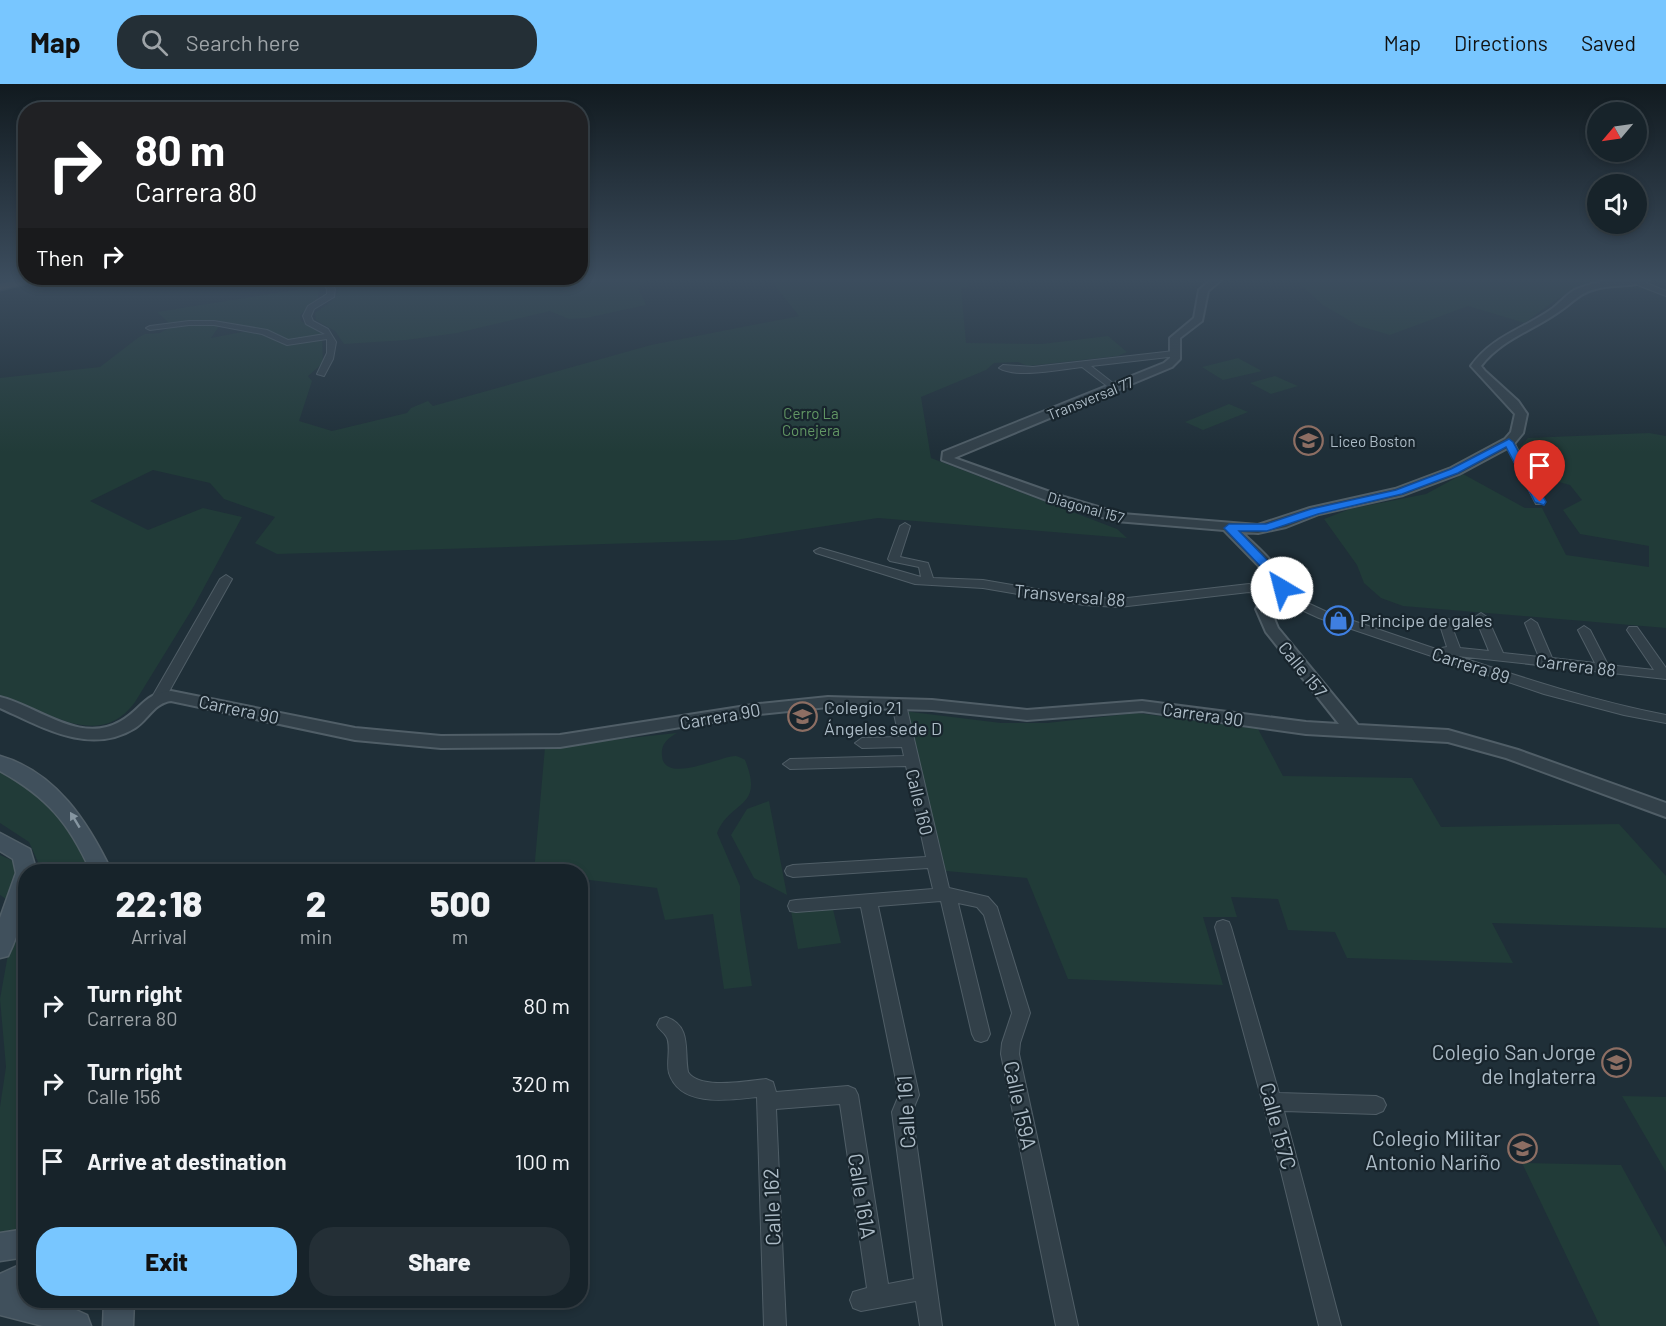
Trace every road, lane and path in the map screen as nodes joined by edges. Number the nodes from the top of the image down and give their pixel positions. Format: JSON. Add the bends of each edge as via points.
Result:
{"nodes":[{"id":1,"x":330,"y":336,"type":"edge"},
{"id":2,"x":274,"y":337,"type":"edge"},
{"id":3,"x":324,"y":337,"type":"edge"},
{"id":4,"x":1175,"y":337,"type":"edge"},
{"id":5,"x":1507,"y":337,"type":"edge"},
{"id":6,"x":1174,"y":354,"type":"junction"},
{"id":7,"x":1085,"y":365,"type":"junction"},
{"id":8,"x":1003,"y":368,"type":"dead end"},
{"id":9,"x":321,"y":374,"type":"dead end"},
{"id":10,"x":1115,"y":389,"type":"junction"},
{"id":11,"x":1509,"y":442,"type":"junction"},
{"id":12,"x":948,"y":460,"type":"joint"},
{"id":13,"x":1540,"y":502,"type":"dead end"},
{"id":14,"x":905,"y":526,"type":"dead end"},
{"id":15,"x":1229,"y":528,"type":"junction"},
{"id":16,"x":820,"y":551,"type":"dead end"},
{"id":17,"x":226,"y":579,"type":"dead end"},
{"id":18,"x":928,"y":582,"type":"junction"},
{"id":19,"x":1282,"y":596,"type":"junction"},
{"id":20,"x":1481,"y":617,"type":"dead end"},
{"id":21,"x":1445,"y":622,"type":"dead end"},
{"id":22,"x":1531,"y":623,"type":"dead end"},
{"id":23,"x":1584,"y":630,"type":"dead end"},
{"id":24,"x":1633,"y":630,"type":"dead end"},
{"id":25,"x":1415,"y":647,"type":"junction"},
{"id":26,"x":1455,"y":651,"type":"junction"},
{"id":27,"x":1497,"y":655,"type":"junction"},
{"id":28,"x":1548,"y":663,"type":"junction"},
{"id":29,"x":1604,"y":669,"type":"junction"},
{"id":30,"x":1665,"y":675,"type":"edge"},
{"id":31,"x":159,"y":697,"type":"junction"},
{"id":32,"x":0,"y":702,"type":"edge"},
{"id":33,"x":900,"y":709,"type":"dead end"},
{"id":34,"x":1666,"y":718,"type":"edge"},
{"id":35,"x":1353,"y":730,"type":"junction"},
{"id":36,"x":907,"y":741,"type":"junction"},
{"id":37,"x":862,"y":743,"type":"dead end"},
{"id":38,"x":911,"y":761,"type":"junction"},
{"id":39,"x":0,"y":763,"type":"edge"},
{"id":40,"x":790,"y":764,"type":"dead end"},
{"id":41,"x":1666,"y":810,"type":"edge"},
{"id":42,"x":0,"y":841,"type":"edge"},
{"id":43,"x":934,"y":862,"type":"junction"},
{"id":44,"x":24,"y":864,"type":"edge"},
{"id":45,"x":98,"y":864,"type":"edge"},
{"id":46,"x":793,"y":871,"type":"dead end"},
{"id":47,"x":18,"y":893,"type":"edge"},
{"id":48,"x":945,"y":894,"type":"junction"},
{"id":49,"x":868,"y":899,"type":"junction"},
{"id":50,"x":796,"y":906,"type":"dead end"},
{"id":51,"x":1223,"y":927,"type":"dead end"},
{"id":52,"x":1,"y":936,"type":"edge"},
{"id":53,"x":666,"y":1025,"type":"dead end"},
{"id":54,"x":981,"y":1034,"type":"dead end"},
{"id":55,"x":767,"y":1094,"type":"junction"},
{"id":56,"x":1272,"y":1102,"type":"junction"},
{"id":57,"x":1376,"y":1105,"type":"dead end"},
{"id":58,"x":18,"y":1244,"type":"edge"},
{"id":59,"x":0,"y":1247,"type":"edge"},
{"id":60,"x":18,"y":1280,"type":"edge"},
{"id":61,"x":925,"y":1288,"type":"junction"},
{"id":62,"x":0,"y":1290,"type":"edge"},
{"id":63,"x":0,"y":1300,"type":"edge"},
{"id":64,"x":18,"y":1305,"type":"edge"},
{"id":65,"x":31,"y":1308,"type":"edge"},
{"id":66,"x":119,"y":1308,"type":"edge"},
{"id":67,"x":76,"y":1326,"type":"edge"},
{"id":68,"x":118,"y":1326,"type":"edge"},
{"id":69,"x":775,"y":1326,"type":"edge"},
{"id":70,"x":931,"y":1326,"type":"edge"},
{"id":71,"x":1067,"y":1326,"type":"edge"},
{"id":72,"x":1330,"y":1326,"type":"edge"}],
"edges":[{"from":1,"to":9,"type":"street","via":[[332,346]]},
{"from":2,"to":3,"type":"street","via":[[287,343]]},
{"from":4,"to":6,"type":"street","name":"Transversal 77"},
{"from":5,"to":11,"type":"street","via":[[1483,354],[1476,366],[1483,379],[1514,403],[1521,414],[1517,433]]},
{"from":6,"to":7,"type":"street"},
{"from":6,"to":10,"type":"street","name":"Transversal 77","via":[[1175,359],[1168,365]]},
{"from":7,"to":8,"type":"street","via":[[1034,370]]},
{"from":7,"to":10,"type":"street"},
{"from":10,"to":12,"type":"street","name":"Transversal 77","via":[[947,455]]},
{"from":11,"to":13,"type":"street"},
{"from":11,"to":15,"type":"street","name":"Diagonal 157","via":[[1455,471],[1399,492],[1267,527]]},
{"from":12,"to":15,"type":"street","name":"Diagonal 157","via":[[1109,515]]},
{"from":14,"to":18,"type":"street","via":[[893,556],[898,561],[924,565]]},
{"from":15,"to":19,"type":"street","via":[[1276,578],[1284,592]]},
{"from":16,"to":18,"type":"street","name":"Transversal 88"},
{"from":17,"to":31,"type":"street"},
{"from":18,"to":19,"type":"street","name":"Transversal 88","via":[[983,584],[1039,595],[1119,603],[1239,587]]},
{"from":19,"to":25,"type":"street","name":"Carrera 89","via":[[1323,615]]},
{"from":19,"to":35,"type":"street","name":"Calle 157","via":[[1263,609],[1271,629]]},
{"from":20,"to":27,"type":"street"},
{"from":21,"to":26,"type":"street"},
{"from":22,"to":28,"type":"street"},
{"from":23,"to":29,"type":"street"},
{"from":24,"to":30,"type":"street"},
{"from":25,"to":26,"type":"street","name":"Carrera 88"},
{"from":25,"to":34,"type":"street","name":"Carrera 89","via":[[1548,691]]},
{"from":26,"to":27,"type":"street","name":"Carrera 88"},
{"from":27,"to":28,"type":"street","name":"Carrera 88"},
{"from":28,"to":29,"type":"street","name":"Carrera 88"},
{"from":29,"to":30,"type":"street","name":"Carrera 88"},
{"from":31,"to":32,"type":"street","via":[[127,726],[95,736],[80,735]]},
{"from":31,"to":35,"type":"street","name":"Carrera 90","via":[[188,698],[355,734],[441,742],[560,741],[728,719],[770,708],[854,701],[932,705],[1005,715],[1052,715],[1142,706],[1306,728]]},
{"from":33,"to":36,"type":"street","name":"Calle 160"},
{"from":35,"to":41,"type":"street","name":"Carrera 90","via":[[1431,733],[1464,740]]},
{"from":36,"to":37,"type":"street"},
{"from":36,"to":38,"type":"street","name":"Calle 160"},
{"from":38,"to":40,"type":"street"},
{"from":38,"to":43,"type":"street","name":"Calle 160"},
{"from":45,"to":39,"type":"main road","one_way":true,"via":[[69,810],[38,783]]},
{"from":42,"to":44,"type":"main road","via":[[23,855]]},
{"from":43,"to":46,"type":"street"},
{"from":43,"to":48,"type":"street","name":"Calle 160"},
{"from":47,"to":52,"type":"main road"},
{"from":48,"to":49,"type":"street"},
{"from":48,"to":54,"type":"street","name":"Calle 160"},
{"from":48,"to":71,"type":"street","name":"Calle 159A","via":[[972,898],[991,912],[1021,1013],[1020,1024],[1009,1042],[1010,1054]]},
{"from":49,"to":50,"type":"street"},
{"from":49,"to":61,"type":"street","name":"Calle 161","via":[[909,1095],[902,1112]]},
{"from":51,"to":56,"type":"street","name":"Calle 157C"},
{"from":53,"to":55,"type":"street","via":[[675,1032],[679,1074],[688,1086],[701,1091]]},
{"from":55,"to":61,"type":"street","name":"Calle 161A","via":[[848,1095],[870,1299]]},
{"from":55,"to":69,"type":"street","name":"Calle 162"},
{"from":56,"to":57,"type":"street"},
{"from":56,"to":72,"type":"street","name":"Calle 157C"},
{"from":58,"to":59,"type":"main road"},
{"from":60,"to":62,"type":"main road"},
{"from":61,"to":70,"type":"street","name":"Calle 161"},
{"from":63,"to":64,"type":"main road"},
{"from":65,"to":67,"type":"main road"},
{"from":66,"to":68,"type":"main road"}]}
